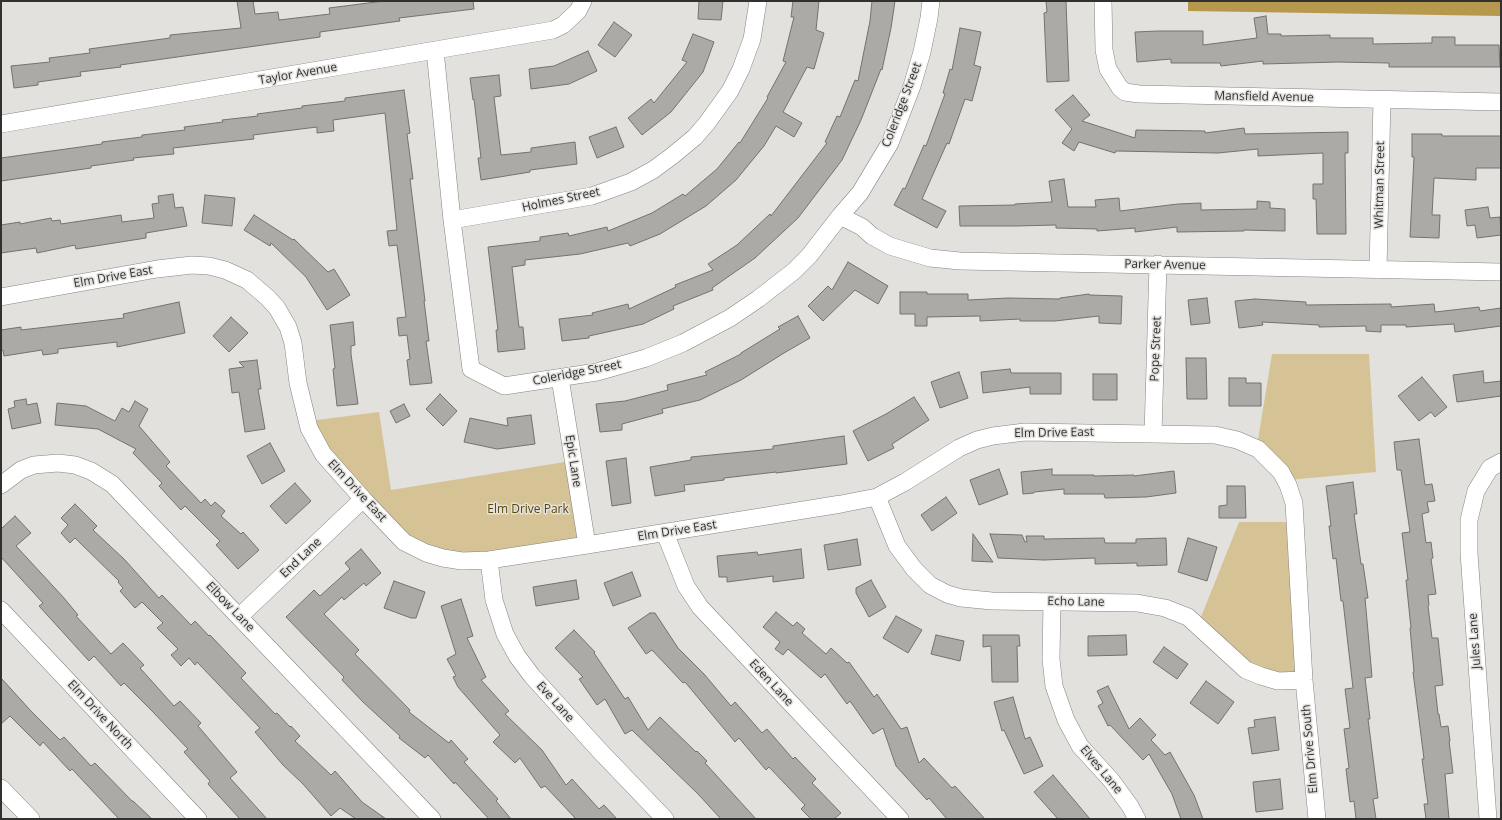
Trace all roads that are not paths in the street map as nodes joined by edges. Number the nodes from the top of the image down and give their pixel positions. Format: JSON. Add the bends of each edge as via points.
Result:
{"nodes":[{"id":1,"x":583,"y":1,"type":"edge"},
{"id":2,"x":758,"y":1,"type":"edge"},
{"id":3,"x":931,"y":1,"type":"edge"},
{"id":4,"x":1103,"y":1,"type":"edge"},
{"id":5,"x":435,"y":50,"type":"junction"},
{"id":6,"x":1382,"y":100,"type":"junction"},
{"id":7,"x":1501,"y":102,"type":"edge"},
{"id":8,"x":1,"y":124,"type":"edge"},
{"id":9,"x":840,"y":216,"type":"junction"},
{"id":10,"x":452,"y":220,"type":"junction"},
{"id":11,"x":1158,"y":264,"type":"junction"},
{"id":12,"x":1378,"y":270,"type":"junction"},
{"id":13,"x":1501,"y":272,"type":"edge"},
{"id":14,"x":1,"y":296,"type":"edge"},
{"id":15,"x":560,"y":378,"type":"junction"},
{"id":16,"x":1153,"y":434,"type":"junction"},
{"id":17,"x":1496,"y":465,"type":"edge"},
{"id":18,"x":1,"y":485,"type":"edge"},
{"id":19,"x":877,"y":497,"type":"junction"},
{"id":20,"x":363,"y":499,"type":"junction"},
{"id":21,"x":665,"y":533,"type":"junction"},
{"id":22,"x":587,"y":545,"type":"junction"},
{"id":23,"x":489,"y":560,"type":"junction"},
{"id":24,"x":1052,"y":602,"type":"junction"},
{"id":25,"x":1,"y":610,"type":"edge"},
{"id":26,"x":239,"y":617,"type":"junction"},
{"id":27,"x":1304,"y":680,"type":"junction"},
{"id":28,"x":1,"y":788,"type":"edge"},
{"id":29,"x":31,"y":819,"type":"edge"},
{"id":30,"x":198,"y":819,"type":"edge"},
{"id":31,"x":432,"y":819,"type":"edge"},
{"id":32,"x":665,"y":819,"type":"edge"},
{"id":33,"x":900,"y":819,"type":"edge"},
{"id":34,"x":1137,"y":819,"type":"edge"},
{"id":35,"x":1317,"y":819,"type":"edge"},
{"id":36,"x":1488,"y":819,"type":"edge"}],
"edges":[{"from":1,"to":5,"type":"street","name":"Taylor Avenue","via":[[578,11],[563,25],[553,30]]},
{"from":2,"to":10,"type":"street","name":"Holmes Street","via":[[752,39],[730,91],[695,137],[653,170],[631,182],[592,196]]},
{"from":3,"to":9,"type":"street","name":"Coleridge Street","via":[[916,72],[890,143],[860,193]]},
{"from":4,"to":6,"type":"street","name":"Mansfield Avenue","via":[[1104,50],[1108,69],[1125,92]]},
{"from":5,"to":8,"type":"street","name":"Taylor Avenue"},
{"from":5,"to":10,"type":"street","name":"Coleridge Street"},
{"from":6,"to":7,"type":"street","name":"Mansfield Avenue"},
{"from":6,"to":12,"type":"street","name":"Whitman Street"},
{"from":9,"to":11,"type":"street","name":"Parker Avenue","via":[[890,246],[930,258],[960,261]]},
{"from":9,"to":15,"type":"street","name":"Coleridge Street","via":[[794,271],[730,318],[683,343],[646,358],[597,372]]},
{"from":10,"to":15,"type":"street","name":"Coleridge Street","via":[[471,369],[504,386]]},
{"from":11,"to":12,"type":"street","name":"Parker Avenue"},
{"from":11,"to":16,"type":"street","name":"Pope Street"},
{"from":12,"to":13,"type":"street","name":"Parker Avenue"},
{"from":14,"to":20,"type":"street","name":"Elm Drive East","via":[[192,265],[225,270],[247,280],[277,308],[288,327],[309,428],[323,454]]},
{"from":15,"to":22,"type":"street","name":"Epic Lane"},
{"from":16,"to":19,"type":"street","name":"Elm Drive East","via":[[1025,432],[993,436],[959,448]]},
{"from":16,"to":27,"type":"street","name":"Elm Drive East","via":[[1214,435],[1237,440],[1258,450],[1281,472],[1294,503]]},
{"from":17,"to":36,"type":"street","name":"Jules Lane","via":[[1476,491],[1469,520],[1469,553]]},
{"from":18,"to":26,"type":"street","name":"Elbow Lane","via":[[21,470],[34,466],[58,463],[75,465],[91,471],[112,484]]},
{"from":19,"to":21,"type":"street","name":"Elm Drive East"},
{"from":19,"to":24,"type":"street","name":"Echo Lane","via":[[897,546],[930,585],[961,598]]},
{"from":20,"to":23,"type":"street","name":"Elm Drive East","via":[[404,542],[426,553],[462,561]]},
{"from":20,"to":26,"type":"street","name":"End Lane"},
{"from":21,"to":22,"type":"street","name":"Elm Drive East"},
{"from":21,"to":33,"type":"street","name":"Eden Lane","via":[[686,586],[700,607]]},
{"from":22,"to":23,"type":"street","name":"Elm Drive East"},
{"from":23,"to":32,"type":"street","name":"Eve Lane","via":[[494,600],[505,634],[517,656],[599,750]]},
{"from":24,"to":27,"type":"street","name":"Echo Lane","via":[[1137,603],[1165,608],[1188,617],[1246,670],[1278,681]]},
{"from":24,"to":34,"type":"street","name":"Elves Lane","via":[[1051,659],[1054,686],[1066,720],[1080,746],[1111,780]]},
{"from":25,"to":30,"type":"street","name":"Elm Drive North"},
{"from":26,"to":31,"type":"street","name":"Elbow Lane"},
{"from":27,"to":35,"type":"street","name":"Elm Drive South"},
{"from":28,"to":29,"type":"street"}]}
